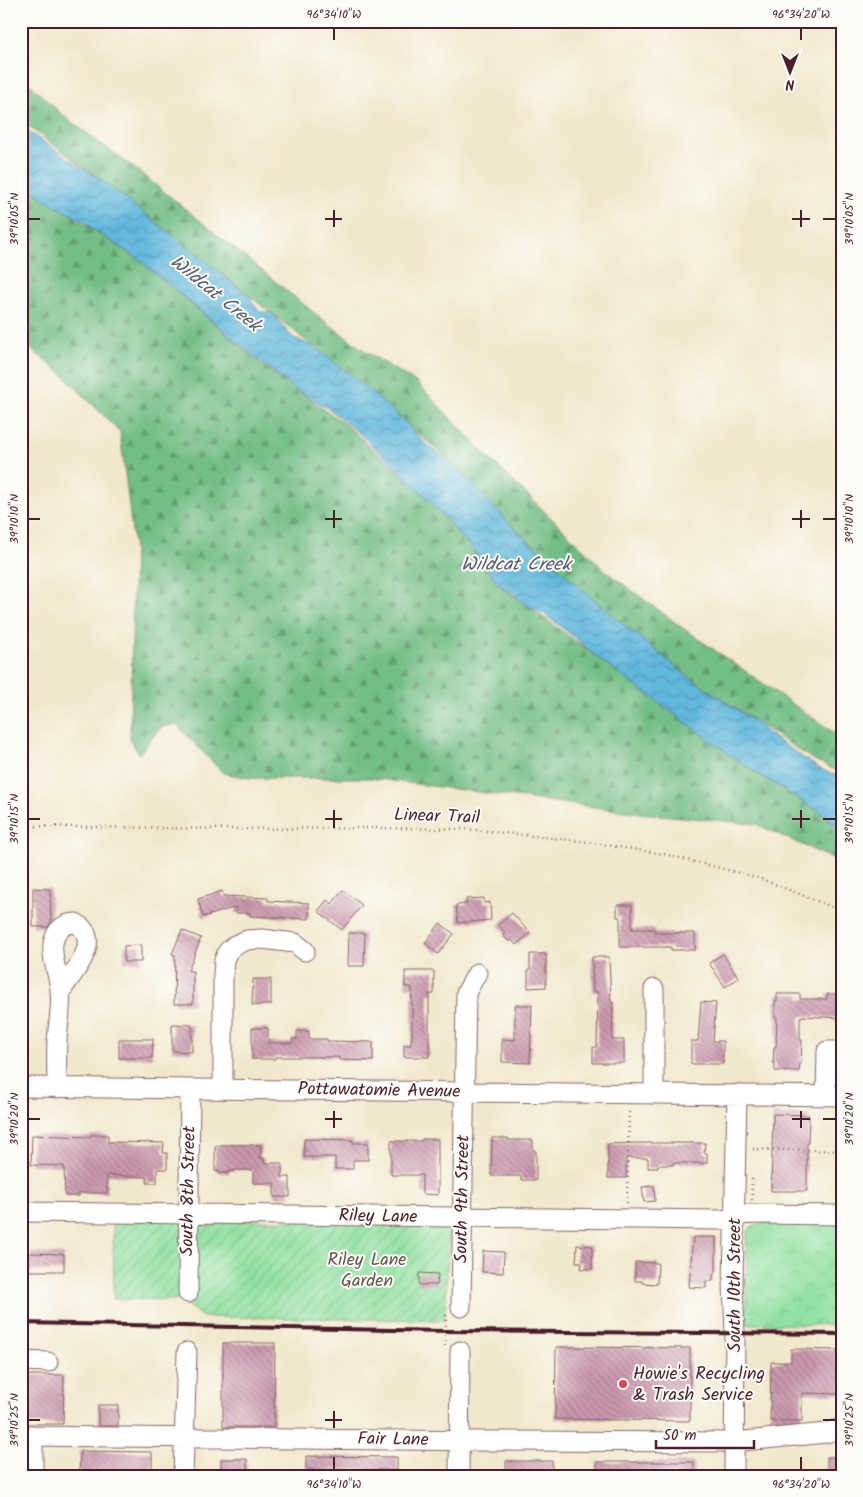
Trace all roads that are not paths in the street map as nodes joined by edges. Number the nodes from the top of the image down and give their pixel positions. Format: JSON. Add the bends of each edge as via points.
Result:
{"nodes":[{"id":1,"x":305,"y":951,"type":"dead end"},
{"id":2,"x":477,"y":973,"type":"dead end"},
{"id":3,"x":654,"y":989,"type":"dead end"},
{"id":4,"x":60,"y":991,"type":"dead end"},
{"id":5,"x":842,"y":1051,"type":"edge"},
{"id":6,"x":21,"y":1087,"type":"edge"},
{"id":7,"x":57,"y":1088,"type":"junction"},
{"id":8,"x":190,"y":1089,"type":"junction"},
{"id":9,"x":223,"y":1089,"type":"junction"},
{"id":10,"x":465,"y":1091,"type":"junction"},
{"id":11,"x":654,"y":1093,"type":"junction"},
{"id":12,"x":737,"y":1094,"type":"junction"},
{"id":13,"x":834,"y":1095,"type":"edge"},
{"id":14,"x":21,"y":1212,"type":"edge"},
{"id":15,"x":189,"y":1214,"type":"junction"},
{"id":16,"x":842,"y":1215,"type":"edge"},
{"id":17,"x":735,"y":1217,"type":"junction"},
{"id":18,"x":462,"y":1218,"type":"junction"},
{"id":19,"x":188,"y":1293,"type":"dead end"},
{"id":20,"x":453,"y":1309,"type":"road end"},
{"id":21,"x":452,"y":1350,"type":"road end"},
{"id":22,"x":186,"y":1352,"type":"dead end"},
{"id":23,"x":21,"y":1361,"type":"edge"},
{"id":24,"x":48,"y":1362,"type":"dead end"},
{"id":25,"x":842,"y":1427,"type":"edge"},
{"id":26,"x":27,"y":1436,"type":"edge"},
{"id":27,"x":184,"y":1438,"type":"junction"},
{"id":28,"x":459,"y":1441,"type":"junction"},
{"id":29,"x":734,"y":1442,"type":"junction"},
{"id":30,"x":33,"y":1476,"type":"edge"},
{"id":31,"x":183,"y":1476,"type":"edge"},
{"id":32,"x":459,"y":1476,"type":"edge"},
{"id":33,"x":734,"y":1476,"type":"edge"}],
"edges":[{"from":1,"to":9,"type":"street","via":[[295,943],[262,939],[247,940],[228,951],[223,975]]},
{"from":2,"to":10,"type":"street","name":"South 9th Street","via":[[466,993]]},
{"from":3,"to":11,"type":"street"},
{"from":4,"to":7,"type":"street"},
{"from":5,"to":13,"type":"street","via":[[827,1051]]},
{"from":6,"to":7,"type":"street","name":"Pottawatomie Avenue"},
{"from":7,"to":8,"type":"street","name":"Pottawatomie Avenue"},
{"from":8,"to":9,"type":"street","name":"Pottawatomie Avenue"},
{"from":8,"to":15,"type":"street","name":"South 8th Street"},
{"from":9,"to":10,"type":"street","name":"Pottawatomie Avenue"},
{"from":10,"to":11,"type":"street","name":"Pottawatomie Avenue"},
{"from":10,"to":18,"type":"street","name":"South 9th Street"},
{"from":11,"to":12,"type":"street","name":"Pottawatomie Avenue"},
{"from":12,"to":13,"type":"street","name":"Pottawatomie Avenue"},
{"from":12,"to":17,"type":"street","name":"South 10th Street"},
{"from":14,"to":15,"type":"street","name":"Riley Lane"},
{"from":15,"to":18,"type":"street","name":"Riley Lane"},
{"from":15,"to":19,"type":"street","name":"South 8th Street"},
{"from":16,"to":17,"type":"street","via":[[748,1214]]},
{"from":17,"to":18,"type":"street","name":"Riley Lane","via":[[722,1220]]},
{"from":17,"to":29,"type":"street","name":"South 10th Street"},
{"from":18,"to":20,"type":"street","name":"South 9th Street"},
{"from":21,"to":28,"type":"street"},
{"from":22,"to":27,"type":"street"},
{"from":23,"to":24,"type":"street"},
{"from":25,"to":29,"type":"street","name":"Fair Lane","via":[[826,1433]]},
{"from":26,"to":27,"type":"street","name":"Fair Lane"},
{"from":26,"to":30,"type":"street"},
{"from":27,"to":28,"type":"street","name":"Fair Lane"},
{"from":27,"to":31,"type":"street"},
{"from":28,"to":29,"type":"street","name":"Fair Lane"},
{"from":28,"to":32,"type":"street"},
{"from":29,"to":33,"type":"street","name":"South 10th Street"}]}
